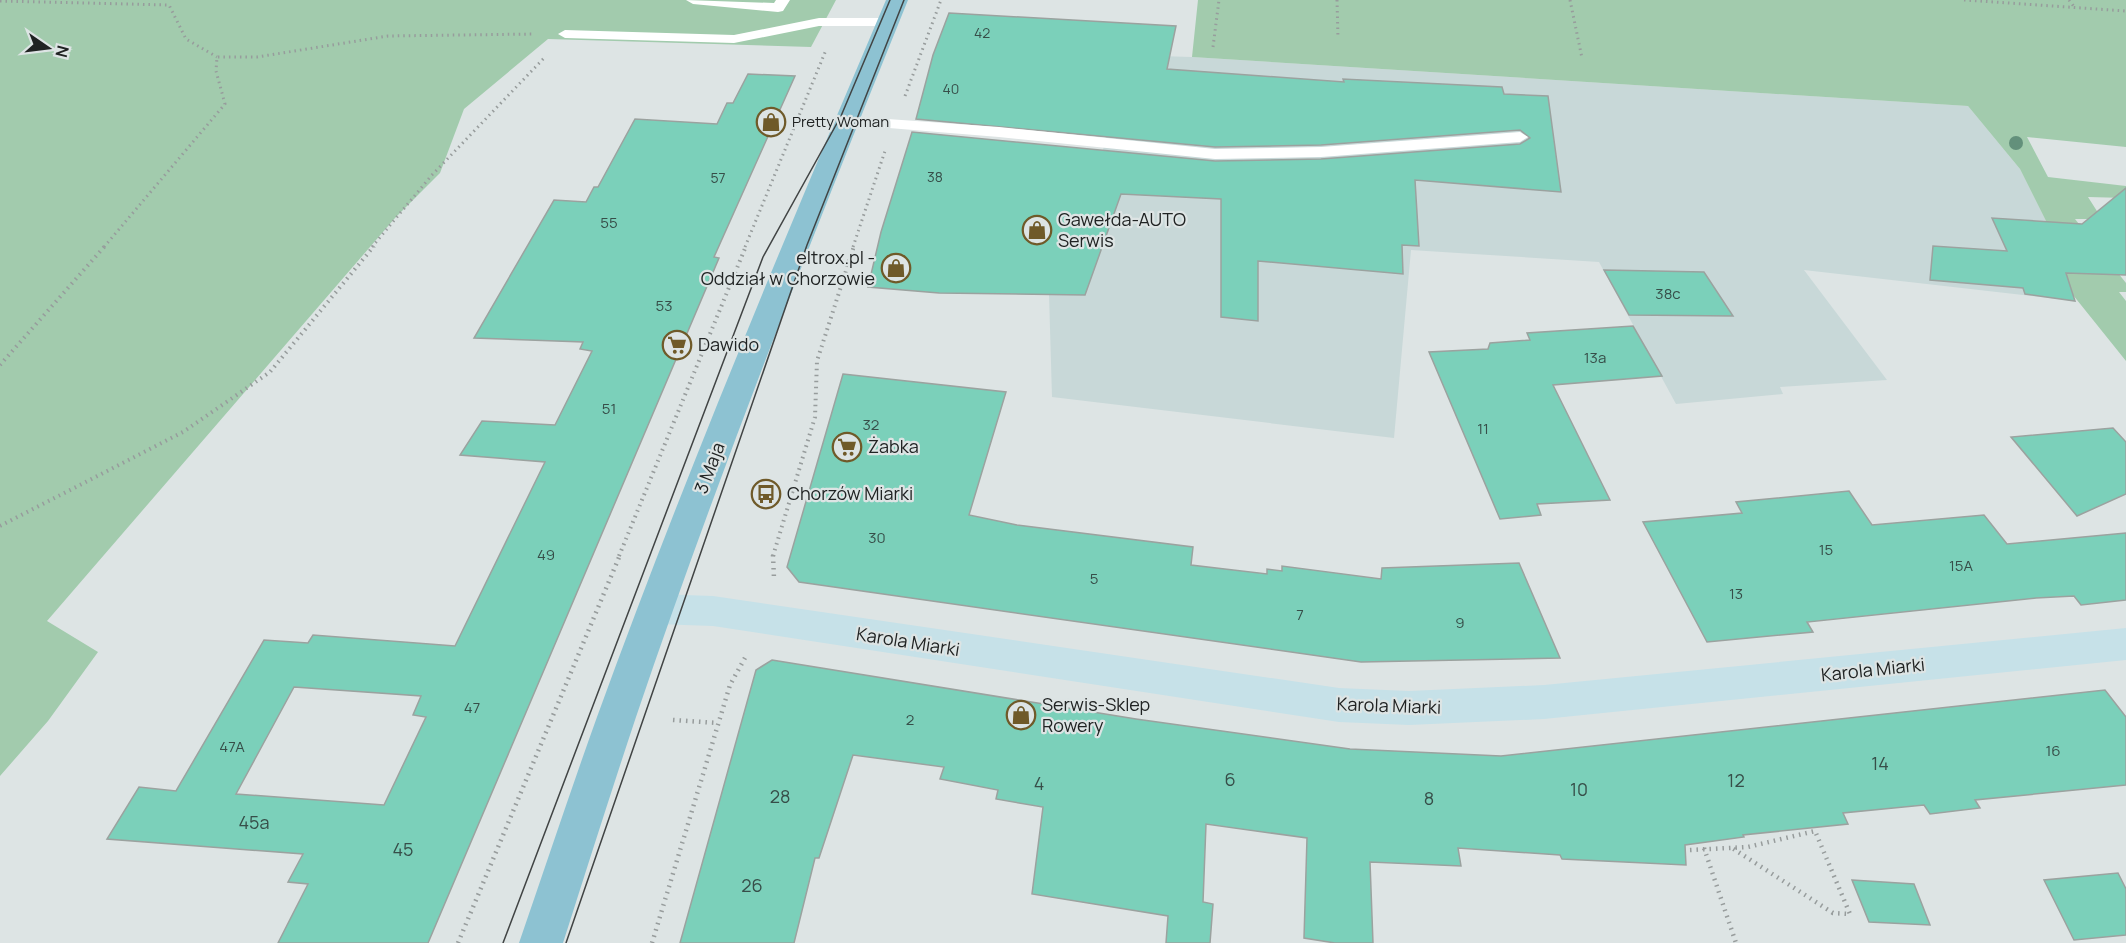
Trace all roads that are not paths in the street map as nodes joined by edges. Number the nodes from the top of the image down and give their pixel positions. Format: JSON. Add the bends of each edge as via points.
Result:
{"nodes":[{"id":1,"x":693,"y":0,"type":"edge"},
{"id":2,"x":783,"y":0,"type":"edge"},
{"id":3,"x":892,"y":11,"type":"edge"},
{"id":4,"x":566,"y":34,"type":"road end"},
{"id":5,"x":846,"y":121,"type":"junction"},
{"id":6,"x":1520,"y":137,"type":"dead end"},
{"id":7,"x":656,"y":609,"type":"junction"},
{"id":8,"x":2126,"y":644,"type":"edge"},
{"id":9,"x":541,"y":943,"type":"edge"}],
"edges":[{"from":1,"to":2,"type":"lane","via":[[778,8]]},
{"from":3,"to":4,"type":"lane","via":[[734,39]]},
{"from":3,"to":5,"type":"main road","name":"3 Maja"},
{"from":5,"to":6,"type":"lane","via":[[1215,154],[1321,152]]},
{"from":5,"to":7,"type":"main road","name":"3 Maja"},
{"from":7,"to":8,"type":"street","name":"Karola Miarki","via":[[724,612],[1339,705],[1409,708],[1544,702]]},
{"from":7,"to":9,"type":"main road","name":"3 Maja"}]}
